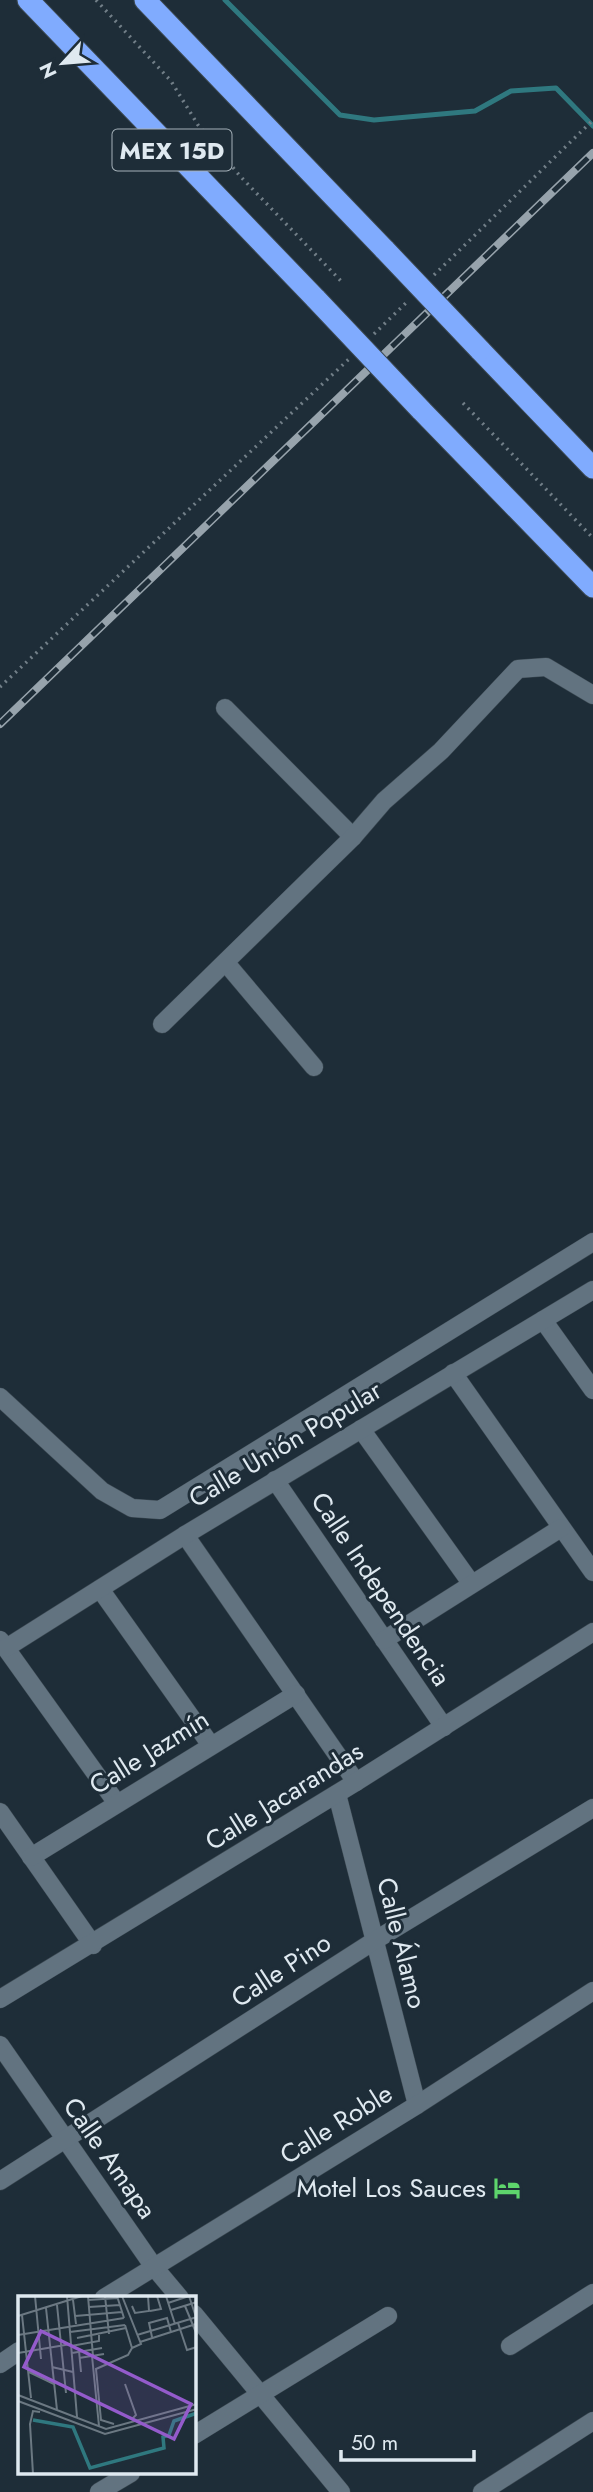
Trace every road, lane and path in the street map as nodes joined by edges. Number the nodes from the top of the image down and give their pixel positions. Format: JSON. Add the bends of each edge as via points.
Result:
{"nodes":[{"id":1,"x":28,"y":0,"type":"edge"},
{"id":2,"x":96,"y":0,"type":"edge"},
{"id":3,"x":145,"y":0,"type":"edge"},
{"id":4,"x":593,"y":120,"type":"edge"},
{"id":5,"x":341,"y":281,"type":"dead end"},
{"id":6,"x":426,"y":284,"type":"dead end"},
{"id":7,"x":416,"y":293,"type":"dead end"},
{"id":8,"x":366,"y":342,"type":"dead end"},
{"id":9,"x":356,"y":352,"type":"dead end"},
{"id":10,"x":463,"y":403,"type":"dead end"},
{"id":11,"x":593,"y":468,"type":"edge"},
{"id":12,"x":593,"y":538,"type":"edge"},
{"id":13,"x":593,"y":587,"type":"edge"},
{"id":14,"x":0,"y":687,"type":"edge"},
{"id":15,"x":593,"y":695,"type":"edge"},
{"id":16,"x":225,"y":708,"type":"dead end"},
{"id":17,"x":353,"y":837,"type":"junction"},
{"id":18,"x":226,"y":963,"type":"junction"},
{"id":19,"x":162,"y":1024,"type":"dead end"},
{"id":20,"x":314,"y":1067,"type":"dead end"},
{"id":21,"x":593,"y":1242,"type":"edge"},
{"id":22,"x":593,"y":1290,"type":"edge"},
{"id":23,"x":543,"y":1320,"type":"junction"},
{"id":24,"x":453,"y":1373,"type":"junction"},
{"id":25,"x":593,"y":1390,"type":"edge"},
{"id":26,"x":0,"y":1397,"type":"edge"},
{"id":27,"x":360,"y":1429,"type":"junction"},
{"id":28,"x":275,"y":1480,"type":"junction"},
{"id":29,"x":561,"y":1528,"type":"junction"},
{"id":30,"x":185,"y":1535,"type":"junction"},
{"id":31,"x":593,"y":1572,"type":"edge"},
{"id":32,"x":471,"y":1583,"type":"junction"},
{"id":33,"x":100,"y":1589,"type":"junction"},
{"id":34,"x":593,"y":1632,"type":"edge"},
{"id":35,"x":384,"y":1640,"type":"junction"},
{"id":36,"x":3,"y":1644,"type":"edge"},
{"id":37,"x":296,"y":1694,"type":"junction"},
{"id":38,"x":444,"y":1727,"type":"junction"},
{"id":39,"x":210,"y":1744,"type":"junction"},
{"id":40,"x":356,"y":1782,"type":"junction"},
{"id":41,"x":337,"y":1794,"type":"junction"},
{"id":42,"x":116,"y":1802,"type":"junction"},
{"id":43,"x":593,"y":1808,"type":"edge"},
{"id":44,"x":0,"y":1812,"type":"edge"},
{"id":45,"x":31,"y":1857,"type":"junction"},
{"id":46,"x":374,"y":1941,"type":"junction"},
{"id":47,"x":93,"y":1945,"type":"junction"},
{"id":48,"x":593,"y":1991,"type":"edge"},
{"id":49,"x":1,"y":1997,"type":"edge"},
{"id":50,"x":0,"y":2045,"type":"edge"},
{"id":51,"x":417,"y":2105,"type":"junction"},
{"id":52,"x":67,"y":2141,"type":"junction"},
{"id":53,"x":0,"y":2182,"type":"edge"},
{"id":54,"x":153,"y":2267,"type":"junction"},
{"id":55,"x":593,"y":2293,"type":"edge"},
{"id":56,"x":107,"y":2296,"type":"edge"},
{"id":57,"x":178,"y":2296,"type":"edge"},
{"id":58,"x":196,"y":2316,"type":"edge"},
{"id":59,"x":388,"y":2316,"type":"dead end"},
{"id":60,"x":510,"y":2346,"type":"dead end"},
{"id":61,"x":18,"y":2352,"type":"edge"},
{"id":62,"x":0,"y":2364,"type":"edge"},
{"id":63,"x":262,"y":2393,"type":"junction"},
{"id":64,"x":593,"y":2421,"type":"edge"},
{"id":65,"x":196,"y":2433,"type":"edge"},
{"id":66,"x":129,"y":2474,"type":"edge"},
{"id":67,"x":99,"y":2492,"type":"edge"},
{"id":68,"x":341,"y":2492,"type":"edge"},
{"id":69,"x":482,"y":2492,"type":"edge"}],
"edges":[{"from":1,"to":13,"type":"highway","number":"MEX 15D","bridge":true},
{"from":2,"to":5,"type":"path","via":[[171,81],[198,125],[240,176]]},
{"from":3,"to":11,"type":"highway","number":"MEX 15D","bridge":true},
{"from":4,"to":6,"type":"path"},
{"from":7,"to":8,"type":"path"},
{"from":9,"to":14,"type":"path"},
{"from":10,"to":12,"type":"path"},
{"from":15,"to":17,"type":"street","via":[[546,667],[518,668]]},
{"from":16,"to":17,"type":"street"},
{"from":17,"to":18,"type":"street"},
{"from":18,"to":19,"type":"street"},
{"from":18,"to":20,"type":"street"},
{"from":21,"to":26,"type":"street","via":[[160,1510],[132,1508],[102,1491]]},
{"from":22,"to":23,"type":"street","name":"Calle Unión Popular"},
{"from":23,"to":24,"type":"street","name":"Calle Unión Popular"},
{"from":23,"to":25,"type":"street"},
{"from":24,"to":27,"type":"street","name":"Calle Unión Popular"},
{"from":24,"to":29,"type":"street"},
{"from":27,"to":28,"type":"street","name":"Calle Unión Popular"},
{"from":27,"to":32,"type":"street"},
{"from":28,"to":30,"type":"street","name":"Calle Unión Popular"},
{"from":28,"to":35,"type":"street","name":"Calle Independencia"},
{"from":29,"to":31,"type":"street"},
{"from":29,"to":32,"type":"street"},
{"from":30,"to":33,"type":"street","name":"Calle Unión Popular"},
{"from":30,"to":37,"type":"street"},
{"from":32,"to":35,"type":"street"},
{"from":33,"to":36,"type":"street","name":"Calle Unión Popular"},
{"from":33,"to":39,"type":"street"},
{"from":34,"to":38,"type":"street","name":"Calle Jacarandas"},
{"from":35,"to":38,"type":"street","name":"Calle Independencia"},
{"from":36,"to":42,"type":"street"},
{"from":37,"to":39,"type":"street","name":"Calle Jazmín"},
{"from":37,"to":40,"type":"street"},
{"from":38,"to":40,"type":"street","name":"Calle Jacarandas"},
{"from":39,"to":42,"type":"street","name":"Calle Jazmín"},
{"from":40,"to":41,"type":"street","name":"Calle Jacarandas"},
{"from":41,"to":46,"type":"street","name":"Calle Álamo"},
{"from":41,"to":47,"type":"street","name":"Calle Jacarandas"},
{"from":42,"to":45,"type":"street","name":"Calle Jazmín"},
{"from":43,"to":46,"type":"street","name":"Calle Pino"},
{"from":44,"to":45,"type":"street"},
{"from":45,"to":47,"type":"street"},
{"from":46,"to":51,"type":"street","name":"Calle Álamo"},
{"from":46,"to":52,"type":"street","name":"Calle Pino"},
{"from":47,"to":49,"type":"street","name":"Calle Jacarandas"},
{"from":48,"to":51,"type":"street","name":"Calle Roble"},
{"from":50,"to":52,"type":"street","name":"Calle Amapa"},
{"from":51,"to":54,"type":"street","name":"Calle Roble"},
{"from":52,"to":53,"type":"street","name":"Calle Pino"},
{"from":52,"to":54,"type":"street","name":"Calle Amapa"},
{"from":54,"to":56,"type":"street","name":"Calle Roble"},
{"from":54,"to":57,"type":"street","name":"Calle Amapa"},
{"from":55,"to":60,"type":"street"},
{"from":58,"to":63,"type":"street"},
{"from":59,"to":63,"type":"street"},
{"from":61,"to":62,"type":"street"},
{"from":63,"to":65,"type":"street"},
{"from":63,"to":68,"type":"street"},
{"from":64,"to":69,"type":"street"},
{"from":66,"to":67,"type":"street"}]}
